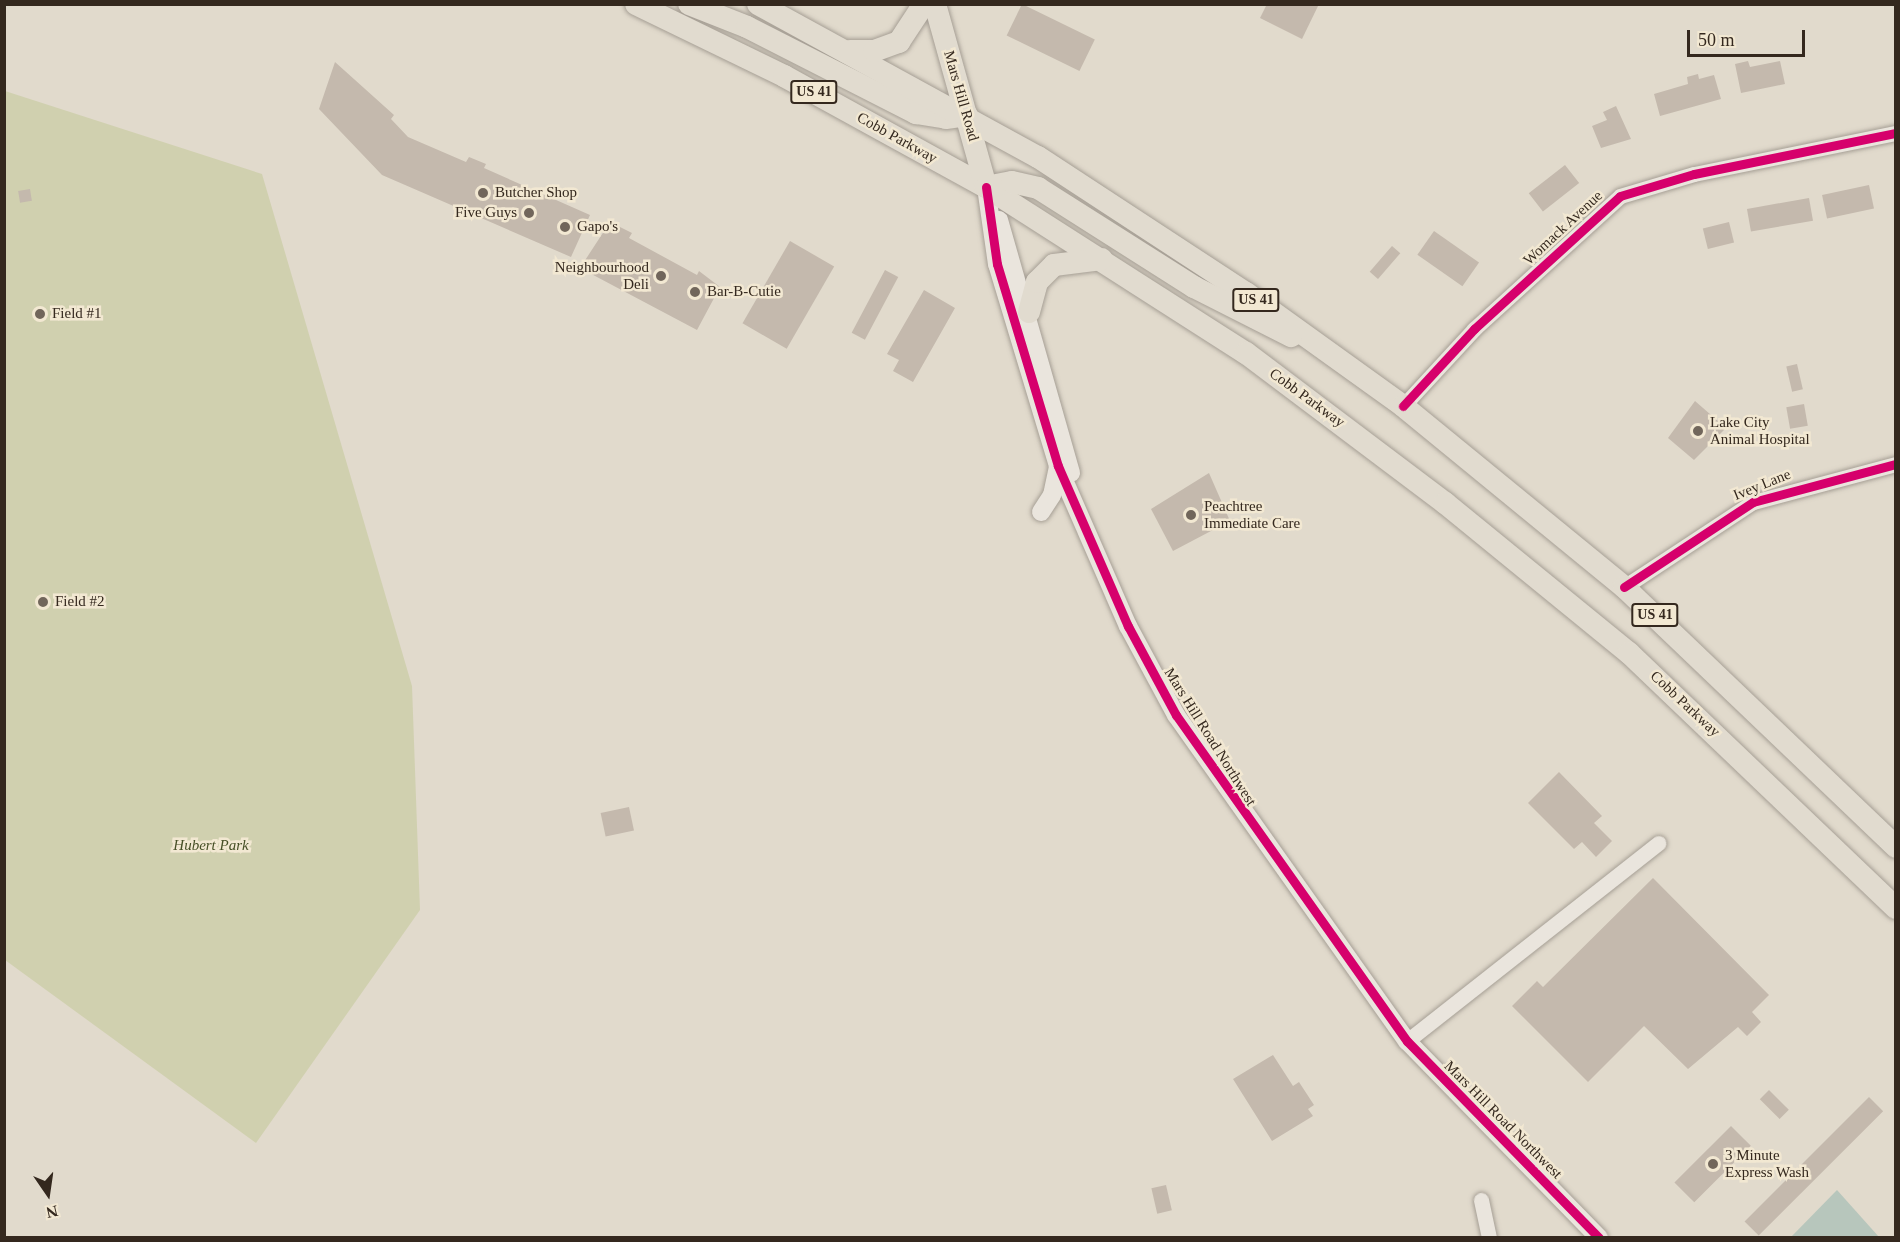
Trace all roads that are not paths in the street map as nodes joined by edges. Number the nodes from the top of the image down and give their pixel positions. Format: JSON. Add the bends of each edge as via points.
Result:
{"nodes":[{"id":1,"x":636,"y":4,"type":"edge"},
{"id":2,"x":689,"y":4,"type":"edge"},
{"id":3,"x":758,"y":4,"type":"edge"},
{"id":4,"x":924,"y":4,"type":"edge"},
{"id":5,"x":935,"y":4,"type":"edge"},
{"id":6,"x":848,"y":51,"type":"junction"},
{"id":7,"x":967,"y":115,"type":"junction"},
{"id":8,"x":1896,"y":133,"type":"edge"},
{"id":9,"x":986,"y":188,"type":"junction"},
{"id":10,"x":1102,"y":259,"type":"junction"},
{"id":11,"x":1029,"y":312,"type":"junction"},
{"id":12,"x":1323,"y":348,"type":"junction"},
{"id":13,"x":1403,"y":406,"type":"junction"},
{"id":14,"x":1896,"y":464,"type":"edge"},
{"id":15,"x":1058,"y":466,"type":"junction"},
{"id":16,"x":1076,"y":502,"type":"junction"},
{"id":17,"x":1041,"y":512,"type":"dead end"},
{"id":18,"x":1624,"y":586,"type":"junction"},
{"id":19,"x":1659,"y":843,"type":"dead end"},
{"id":20,"x":1896,"y":847,"type":"edge"},
{"id":21,"x":1896,"y":908,"type":"edge"},
{"id":22,"x":1407,"y":1041,"type":"junction"},
{"id":23,"x":1481,"y":1200,"type":"dead end"},
{"id":24,"x":1489,"y":1238,"type":"edge"},
{"id":25,"x":1599,"y":1238,"type":"edge"}],
"edges":[{"from":1,"to":9,"type":"main road","name":"Cobb Parkway","number":"US 41","via":[[784,76]]},
{"from":2,"to":7,"type":"main road","via":[[747,27],[916,113],[946,118]]},
{"from":3,"to":6,"type":"main road","number":"US 41"},
{"from":4,"to":6,"type":"main road","via":[[900,42],[874,51]]},
{"from":5,"to":7,"type":"main road","name":"Mars Hill Road"},
{"from":6,"to":7,"type":"main road","number":"US 41"},
{"from":7,"to":9,"type":"main road","name":"Mars Hill Road"},
{"from":7,"to":12,"type":"main road","number":"US 41","via":[[1166,238]]},
{"from":8,"to":13,"type":"street","name":"Womack Avenue","via":[[1694,174],[1620,196],[1474,329]]},
{"from":9,"to":10,"type":"main road","name":"Cobb Parkway","number":"US 41"},
{"from":9,"to":11,"type":"street","name":"Mars Hill Road Northwest"},
{"from":9,"to":12,"type":"main road","via":[[1012,182],[1038,188],[1212,298]]},
{"from":9,"to":15,"type":"street","name":"Mars Hill Road Northwest","via":[[997,264]]},
{"from":10,"to":11,"type":"main road","via":[[1054,265],[1037,282]]},
{"from":10,"to":21,"type":"main road","name":"Cobb Parkway","number":"US 41","via":[[1321,407],[1521,563],[1694,712]]},
{"from":11,"to":16,"type":"street","name":"Mars Hill Road Northwest","via":[[1062,427]]},
{"from":12,"to":13,"type":"main road","number":"US 41"},
{"from":13,"to":18,"type":"main road","number":"US 41"},
{"from":14,"to":18,"type":"street","name":"Ivey Lane","via":[[1753,502]]},
{"from":15,"to":16,"type":"street","name":"Mars Hill Road Northwest"},
{"from":15,"to":17,"type":"street","via":[[1052,495]]},
{"from":16,"to":22,"type":"street","name":"Mars Hill Road Northwest","via":[[1128,626],[1176,716]]},
{"from":18,"to":20,"type":"main road","number":"US 41"},
{"from":19,"to":22,"type":"street"},
{"from":22,"to":25,"type":"street","name":"Mars Hill Road Northwest"},
{"from":23,"to":24,"type":"street"}]}
